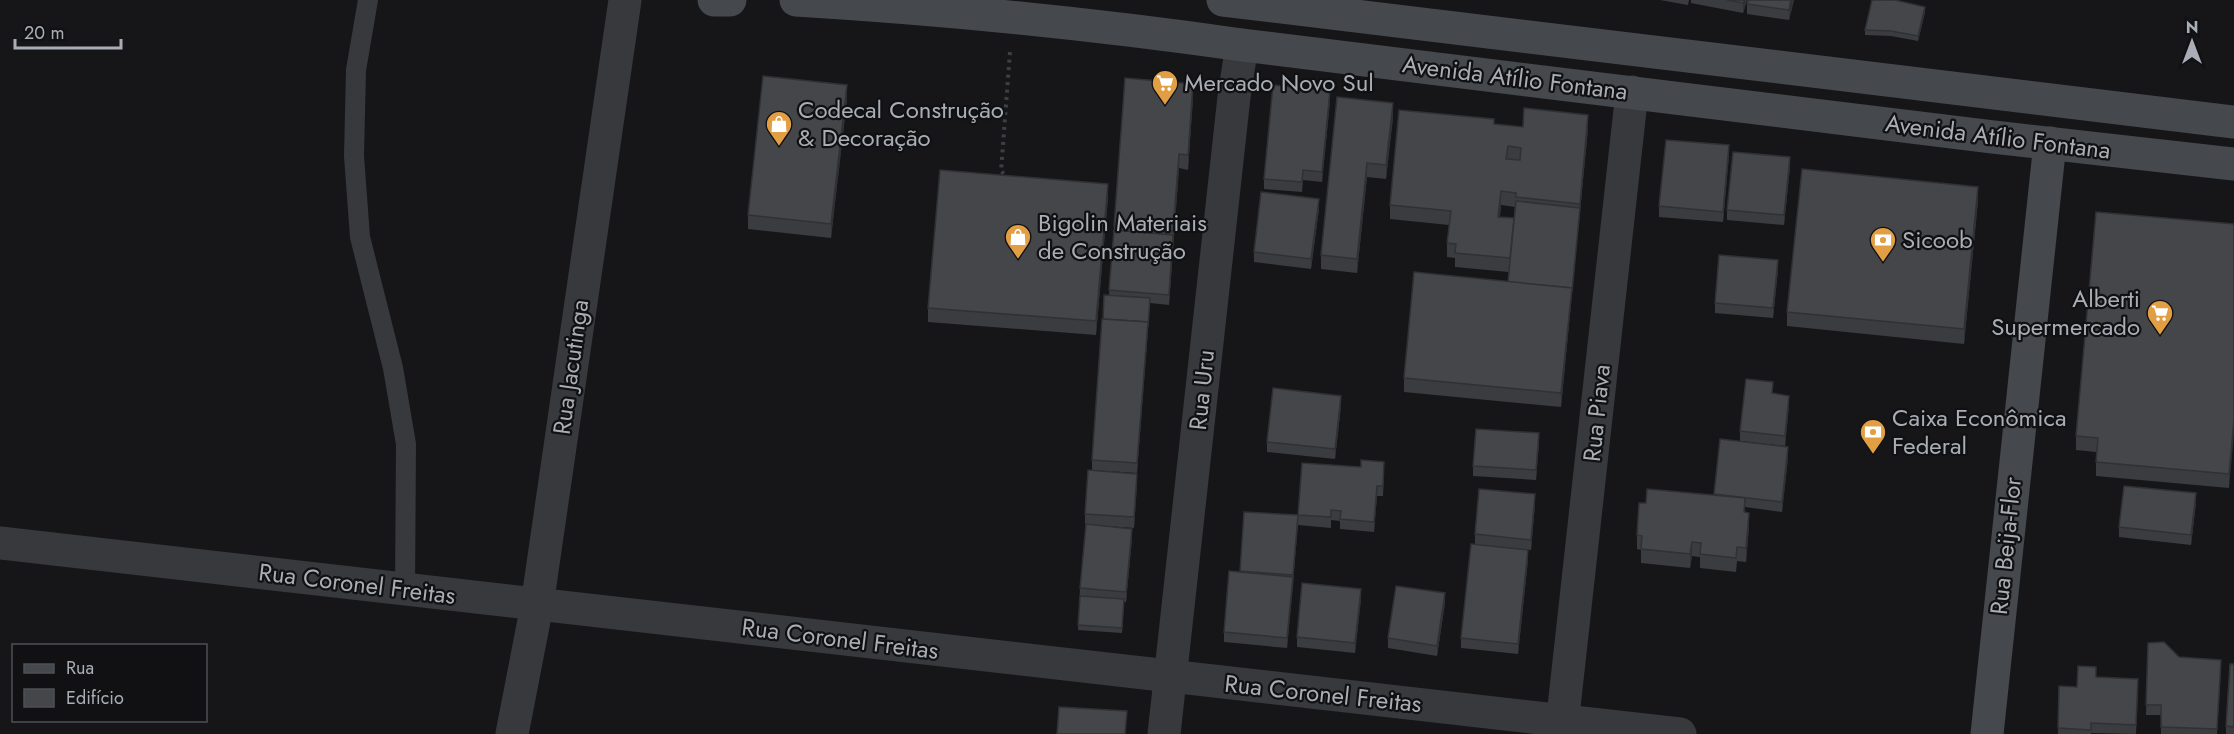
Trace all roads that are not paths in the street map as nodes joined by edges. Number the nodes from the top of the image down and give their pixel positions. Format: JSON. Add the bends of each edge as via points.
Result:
{"nodes":[{"id":1,"x":368,"y":0,"type":"edge"},
{"id":2,"x":625,"y":0,"type":"edge"},
{"id":3,"x":714,"y":0,"type":"edge"},
{"id":4,"x":730,"y":0,"type":"edge"},
{"id":5,"x":796,"y":0,"type":"edge"},
{"id":6,"x":1223,"y":0,"type":"edge"},
{"id":7,"x":1242,"y":45,"type":"junction"},
{"id":8,"x":1632,"y":92,"type":"junction"},
{"id":9,"x":2234,"y":122,"type":"edge"},
{"id":10,"x":2050,"y":143,"type":"junction"},
{"id":11,"x":2234,"y":164,"type":"edge"},
{"id":12,"x":0,"y":543,"type":"edge"},
{"id":13,"x":405,"y":589,"type":"junction"},
{"id":14,"x":537,"y":604,"type":"junction"},
{"id":15,"x":1171,"y":677,"type":"junction"},
{"id":16,"x":1562,"y":727,"type":"edge"},
{"id":17,"x":512,"y":734,"type":"edge"},
{"id":18,"x":1164,"y":734,"type":"edge"},
{"id":19,"x":1680,"y":734,"type":"edge"},
{"id":20,"x":1987,"y":734,"type":"edge"}],
"edges":[{"from":1,"to":13,"type":"lane","via":[[356,70],[354,156],[360,237],[393,368],[406,444]]},
{"from":2,"to":14,"type":"street","name":"Rua Jacutinga"},
{"from":3,"to":4,"type":"main road"},
{"from":5,"to":7,"type":"main road","name":"Avenida Atílio Fontana","via":[[953,11]]},
{"from":6,"to":9,"type":"main road","name":"Avenida Atílio Fontana"},
{"from":7,"to":8,"type":"main road","name":"Avenida Atílio Fontana"},
{"from":7,"to":15,"type":"street","name":"Rua Uru"},
{"from":8,"to":10,"type":"main road","name":"Avenida Atílio Fontana"},
{"from":8,"to":16,"type":"street","name":"Rua Piava"},
{"from":10,"to":11,"type":"main road","name":"Avenida Atílio Fontana"},
{"from":10,"to":20,"type":"main road","name":"Rua Beija-Flor"},
{"from":12,"to":13,"type":"street","name":"Rua Coronel Freitas"},
{"from":13,"to":14,"type":"street","name":"Rua Coronel Freitas"},
{"from":14,"to":15,"type":"street","name":"Rua Coronel Freitas"},
{"from":14,"to":17,"type":"street","name":"Rua Jacutinga"},
{"from":15,"to":16,"type":"street","name":"Rua Coronel Freitas"},
{"from":15,"to":18,"type":"street","name":"Rua Uru"},
{"from":16,"to":19,"type":"street","name":"Rua Coronel Freitas"}]}
